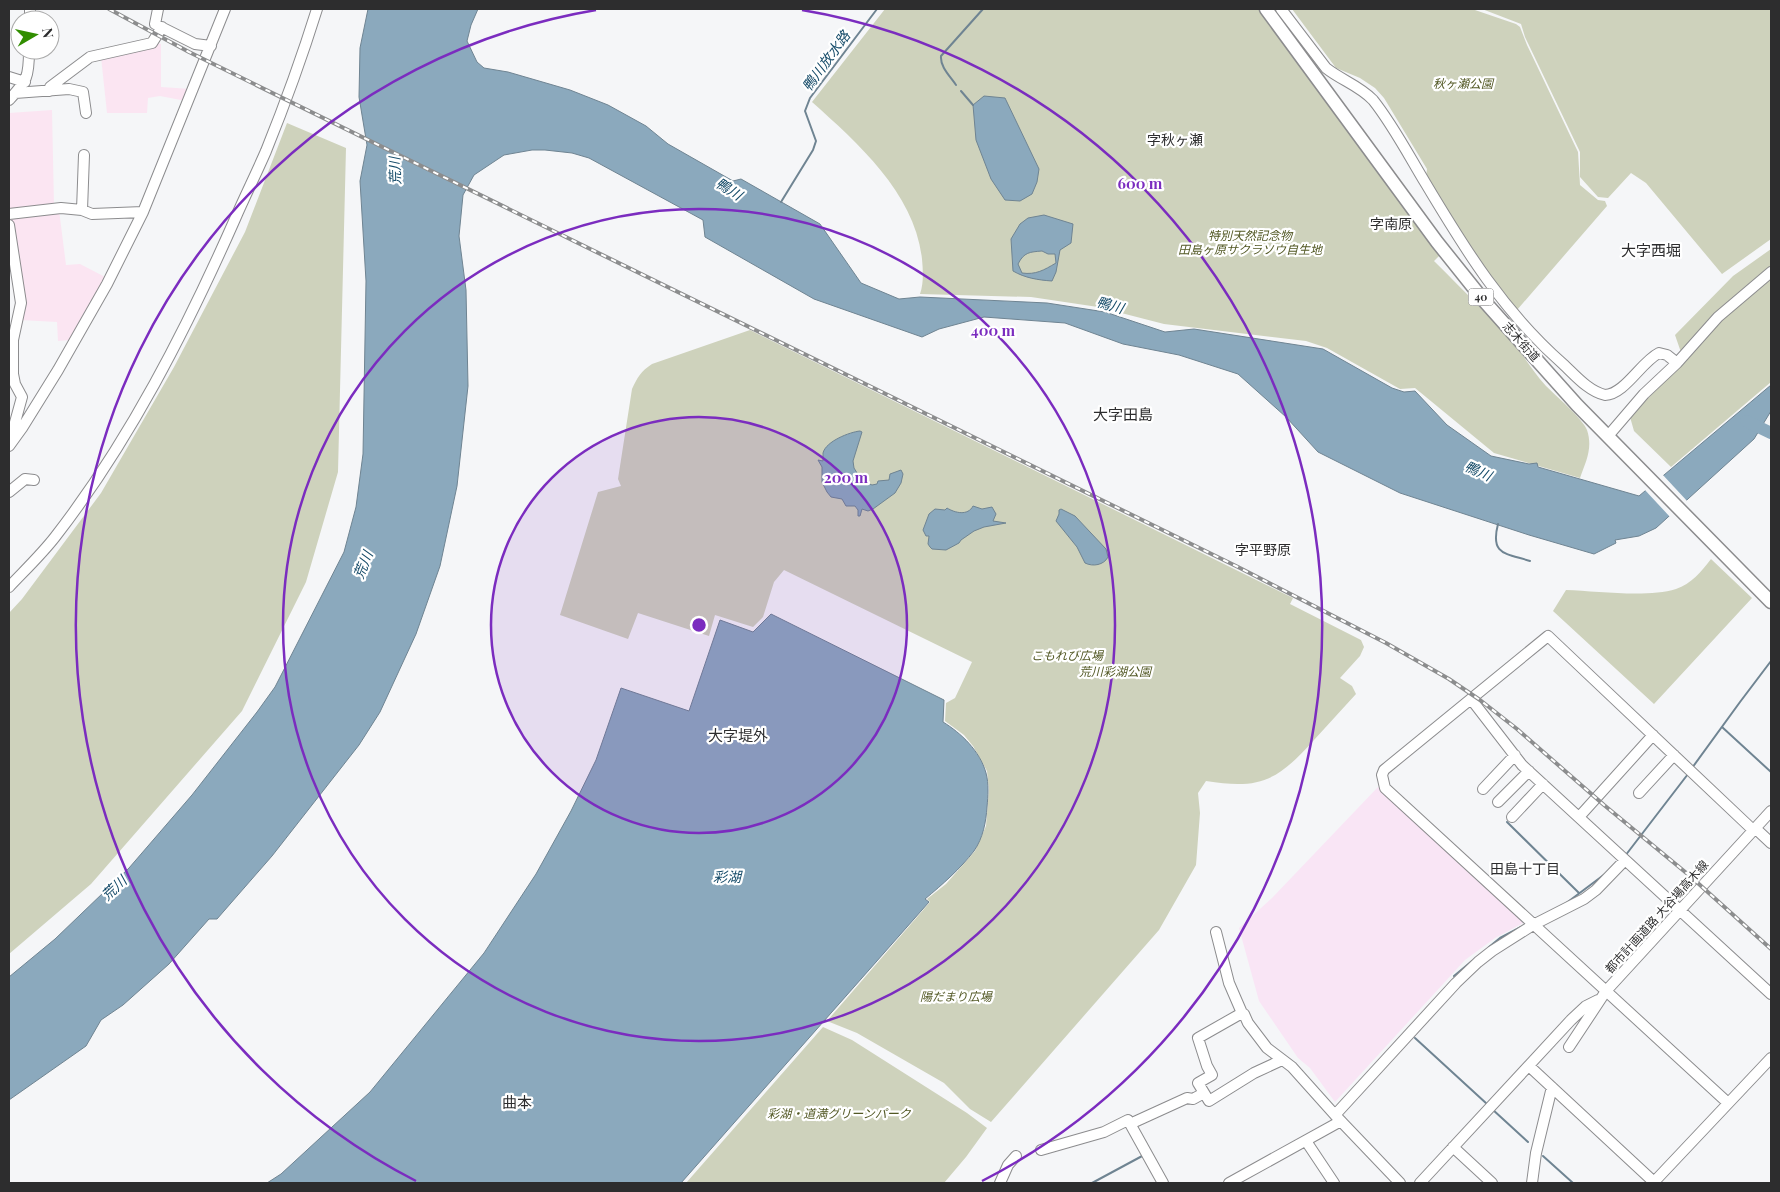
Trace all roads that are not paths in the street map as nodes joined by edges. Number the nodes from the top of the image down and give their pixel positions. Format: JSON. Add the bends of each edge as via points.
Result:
{"nodes":[{"id":1,"x":158,"y":9,"type":"edge"},
{"id":2,"x":225,"y":9,"type":"edge"},
{"id":3,"x":317,"y":9,"type":"edge"},
{"id":4,"x":1266,"y":9,"type":"edge"},
{"id":5,"x":1281,"y":9,"type":"edge"},
{"id":6,"x":162,"y":27,"type":"junction"},
{"id":7,"x":211,"y":46,"type":"junction"},
{"id":8,"x":29,"y":60,"type":"edge"},
{"id":9,"x":9,"y":77,"type":"edge"},
{"id":10,"x":25,"y":82,"type":"junction"},
{"id":11,"x":50,"y":91,"type":"junction"},
{"id":12,"x":12,"y":97,"type":"edge"},
{"id":13,"x":86,"y":113,"type":"dead end"},
{"id":14,"x":84,"y":156,"type":"dead end"},
{"id":15,"x":82,"y":210,"type":"junction"},
{"id":16,"x":143,"y":212,"type":"junction"},
{"id":17,"x":9,"y":214,"type":"edge"},
{"id":18,"x":9,"y":225,"type":"edge"},
{"id":19,"x":1771,"y":272,"type":"edge"},
{"id":20,"x":11,"y":352,"type":"edge"},
{"id":21,"x":1677,"y":363,"type":"junction"},
{"id":22,"x":12,"y":383,"type":"edge"},
{"id":23,"x":1608,"y":436,"type":"junction"},
{"id":24,"x":9,"y":445,"type":"edge"},
{"id":25,"x":34,"y":480,"type":"dead end"},
{"id":26,"x":9,"y":492,"type":"edge"},
{"id":27,"x":9,"y":587,"type":"edge"},
{"id":28,"x":1771,"y":602,"type":"edge"},
{"id":29,"x":1471,"y":699,"type":"junction"},
{"id":30,"x":1653,"y":735,"type":"junction"},
{"id":31,"x":1515,"y":755,"type":"junction"},
{"id":32,"x":1674,"y":755,"type":"junction"},
{"id":33,"x":1529,"y":771,"type":"junction"},
{"id":34,"x":1543,"y":784,"type":"junction"},
{"id":35,"x":1483,"y":789,"type":"dead end"},
{"id":36,"x":1639,"y":793,"type":"dead end"},
{"id":37,"x":1498,"y":802,"type":"dead end"},
{"id":38,"x":1771,"y":811,"type":"edge"},
{"id":39,"x":1579,"y":817,"type":"junction"},
{"id":40,"x":1512,"y":818,"type":"dead end"},
{"id":41,"x":1754,"y":829,"type":"junction"},
{"id":42,"x":1771,"y":843,"type":"edge"},
{"id":43,"x":1626,"y":860,"type":"junction"},
{"id":44,"x":1679,"y":910,"type":"junction"},
{"id":45,"x":1531,"y":923,"type":"junction"},
{"id":46,"x":1216,"y":932,"type":"dead end"},
{"id":47,"x":1771,"y":994,"type":"edge"},
{"id":48,"x":1603,"y":995,"type":"junction"},
{"id":49,"x":1242,"y":1013,"type":"junction"},
{"id":50,"x":1569,"y":1047,"type":"dead end"},
{"id":51,"x":1771,"y":1058,"type":"edge"},
{"id":52,"x":1282,"y":1060,"type":"junction"},
{"id":53,"x":1529,"y":1066,"type":"junction"},
{"id":54,"x":1552,"y":1087,"type":"junction"},
{"id":55,"x":1204,"y":1093,"type":"junction"},
{"id":56,"x":1728,"y":1103,"type":"junction"},
{"id":57,"x":1338,"y":1118,"type":"junction"},
{"id":58,"x":1130,"y":1124,"type":"junction"},
{"id":59,"x":1306,"y":1141,"type":"junction"},
{"id":60,"x":1453,"y":1147,"type":"junction"},
{"id":61,"x":1041,"y":1150,"type":"dead end"},
{"id":62,"x":1016,"y":1156,"type":"dead end"},
{"id":63,"x":1000,"y":1183,"type":"edge"},
{"id":64,"x":1163,"y":1183,"type":"edge"},
{"id":65,"x":1229,"y":1183,"type":"edge"},
{"id":66,"x":1334,"y":1183,"type":"edge"},
{"id":67,"x":1400,"y":1183,"type":"edge"},
{"id":68,"x":1420,"y":1183,"type":"edge"},
{"id":69,"x":1492,"y":1183,"type":"edge"},
{"id":70,"x":1532,"y":1183,"type":"edge"},
{"id":71,"x":1654,"y":1183,"type":"edge"}],
"edges":[{"from":1,"to":6,"type":"street","via":[[155,24]]},
{"from":2,"to":7,"type":"street"},
{"from":3,"to":27,"type":"street","via":[[266,152],[174,347],[80,503],[54,538]]},
{"from":4,"to":23,"type":"main road","name":"志木街道","number":"40","via":[[1437,242],[1485,302]]},
{"from":5,"to":21,"type":"street","via":[[1326,68],[1374,100],[1479,270],[1514,315],[1570,370],[1595,392],[1608,395],[1658,353]]},
{"from":6,"to":7,"type":"street","via":[[195,44]]},
{"from":6,"to":11,"type":"street","via":[[152,43],[90,58],[50,87]]},
{"from":7,"to":16,"type":"street"},
{"from":8,"to":10,"type":"street"},
{"from":9,"to":10,"type":"street"},
{"from":10,"to":12,"type":"street"},
{"from":11,"to":12,"type":"street"},
{"from":11,"to":13,"type":"street","via":[[69,89],[82,92]]},
{"from":14,"to":15,"type":"street"},
{"from":15,"to":16,"type":"street","via":[[92,214]]},
{"from":15,"to":17,"type":"street","via":[[61,208]]},
{"from":16,"to":24,"type":"street","via":[[58,370]]},
{"from":18,"to":20,"type":"street","via":[[21,303]]},
{"from":19,"to":21,"type":"street","via":[[1728,308]]},
{"from":20,"to":22,"type":"street"},
{"from":21,"to":23,"type":"street","via":[[1644,394]]},
{"from":22,"to":24,"type":"street","via":[[22,397]]},
{"from":23,"to":28,"type":"main road","name":"志木街道","number":"40"},
{"from":25,"to":26,"type":"street","via":[[25,479]]},
{"from":29,"to":30,"type":"street","via":[[1548,636]]},
{"from":29,"to":31,"type":"street"},
{"from":29,"to":45,"type":"street","via":[[1384,770],[1382,781],[1384,788]]},
{"from":30,"to":32,"type":"street"},
{"from":30,"to":39,"type":"street"},
{"from":31,"to":33,"type":"street"},
{"from":31,"to":35,"type":"street"},
{"from":32,"to":36,"type":"street"},
{"from":32,"to":41,"type":"street"},
{"from":33,"to":34,"type":"street"},
{"from":33,"to":37,"type":"street"},
{"from":34,"to":39,"type":"street"},
{"from":34,"to":40,"type":"street"},
{"from":38,"to":41,"type":"street","name":"都市計画道路 大谷場高木線"},
{"from":39,"to":43,"type":"street"},
{"from":41,"to":42,"type":"street"},
{"from":41,"to":44,"type":"street","name":"都市計画道路 大谷場高木線"},
{"from":43,"to":44,"type":"street"},
{"from":43,"to":45,"type":"street","via":[[1584,899]]},
{"from":44,"to":47,"type":"street"},
{"from":44,"to":48,"type":"street","name":"都市計画道路 大谷場高木線"},
{"from":45,"to":48,"type":"street"},
{"from":45,"to":57,"type":"street","via":[[1456,983]]},
{"from":46,"to":49,"type":"street","via":[[1229,983]]},
{"from":48,"to":50,"type":"street","name":"都市計画道路 大谷場高木線"},
{"from":48,"to":53,"type":"street","via":[[1571,1020]]},
{"from":48,"to":56,"type":"street"},
{"from":49,"to":52,"type":"street","via":[[1267,1048]]},
{"from":49,"to":55,"type":"street","via":[[1198,1038],[1212,1075],[1198,1084]]},
{"from":51,"to":56,"type":"street"},
{"from":52,"to":55,"type":"street","via":[[1209,1101]]},
{"from":52,"to":57,"type":"street"},
{"from":53,"to":54,"type":"street"},
{"from":53,"to":60,"type":"street"},
{"from":54,"to":70,"type":"street"},
{"from":54,"to":71,"type":"street"},
{"from":55,"to":58,"type":"street"},
{"from":56,"to":71,"type":"street"},
{"from":57,"to":59,"type":"street"},
{"from":57,"to":67,"type":"street"},
{"from":58,"to":61,"type":"street","via":[[1128,1120],[1104,1132]]},
{"from":58,"to":64,"type":"street"},
{"from":59,"to":65,"type":"street"},
{"from":59,"to":66,"type":"street"},
{"from":60,"to":68,"type":"street"},
{"from":60,"to":69,"type":"street"},
{"from":62,"to":63,"type":"street"}]}
